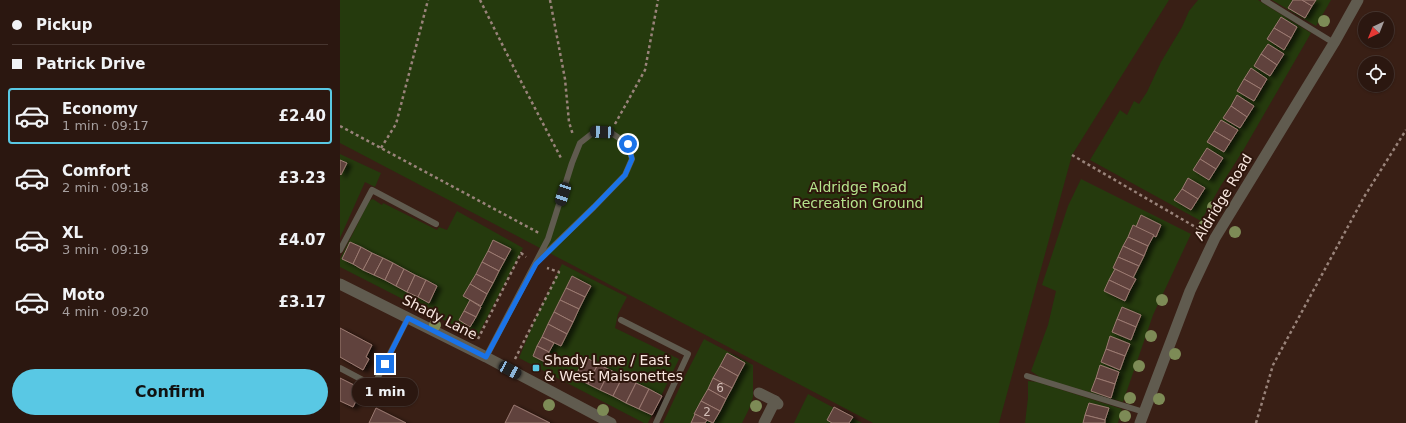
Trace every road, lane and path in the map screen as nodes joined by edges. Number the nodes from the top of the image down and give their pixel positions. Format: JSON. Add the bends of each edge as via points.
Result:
{"nodes":[{"id":1,"x":428,"y":0,"type":"edge"},
{"id":2,"x":480,"y":0,"type":"edge"},
{"id":3,"x":550,"y":0,"type":"edge"},
{"id":4,"x":658,"y":0,"type":"edge"},
{"id":5,"x":1264,"y":0,"type":"edge"},
{"id":6,"x":1358,"y":0,"type":"edge"},
{"id":7,"x":1334,"y":43,"type":"junction"},
{"id":8,"x":340,"y":126,"type":"edge"},
{"id":9,"x":1406,"y":130,"type":"edge"},
{"id":10,"x":610,"y":132,"type":"junction"},
{"id":11,"x":381,"y":148,"type":"junction"},
{"id":12,"x":577,"y":150,"type":"junction"},
{"id":13,"x":1072,"y":155,"type":"dead end"},
{"id":14,"x":569,"y":173,"type":"junction"},
{"id":15,"x":436,"y":224,"type":"dead end"},
{"id":16,"x":1215,"y":238,"type":"junction"},
{"id":17,"x":548,"y":239,"type":"junction"},
{"id":18,"x":340,"y":250,"type":"edge"},
{"id":19,"x":536,"y":264,"type":"junction"},
{"id":20,"x":340,"y":284,"type":"edge"},
{"id":21,"x":408,"y":318,"type":"junction"},
{"id":22,"x":622,"y":320,"type":"dead end"},
{"id":23,"x":472,"y":350,"type":"junction"},
{"id":24,"x":486,"y":357,"type":"junction"},
{"id":25,"x":340,"y":368,"type":"edge"},
{"id":26,"x":510,"y":370,"type":"junction"},
{"id":27,"x":1027,"y":376,"type":"dead end"},
{"id":28,"x":374,"y":386,"type":"junction"},
{"id":29,"x":759,"y":393,"type":"dead end"},
{"id":30,"x":369,"y":395,"type":"dead end"},
{"id":31,"x":1144,"y":412,"type":"junction"},
{"id":32,"x":611,"y":423,"type":"edge"},
{"id":33,"x":656,"y":423,"type":"edge"},
{"id":34,"x":764,"y":423,"type":"edge"},
{"id":35,"x":1140,"y":423,"type":"edge"},
{"id":36,"x":1256,"y":423,"type":"edge"}],
"edges":[{"from":1,"to":11,"type":"path","via":[[396,124]]},
{"from":2,"to":14,"type":"path"},
{"from":3,"to":12,"type":"path","via":[[565,79],[569,122]]},
{"from":4,"to":10,"type":"path","via":[[645,70]]},
{"from":5,"to":7,"type":"lane"},
{"from":6,"to":7,"type":"street","name":"Aldridge Road"},
{"from":7,"to":16,"type":"street","name":"Aldridge Road"},
{"from":8,"to":11,"type":"path"},
{"from":9,"to":36,"type":"path","via":[[1364,197],[1273,365]]},
{"from":10,"to":12,"type":"lane","via":[[594,132],[580,143]]},
{"from":10,"to":19,"type":"lane","via":[[628,144],[632,159],[625,175]]},
{"from":11,"to":17,"type":"path"},
{"from":12,"to":14,"type":"lane"},
{"from":13,"to":16,"type":"path"},
{"from":14,"to":17,"type":"lane"},
{"from":15,"to":18,"type":"lane","via":[[372,190]]},
{"from":16,"to":31,"type":"street","name":"Aldridge Road","via":[[1190,291]]},
{"from":17,"to":19,"type":"lane"},
{"from":19,"to":23,"type":"path","via":[[520,253]]},
{"from":19,"to":24,"type":"lane"},
{"from":19,"to":26,"type":"path","via":[[559,272]]},
{"from":20,"to":21,"type":"street","name":"Shady Lane"},
{"from":21,"to":23,"type":"street","name":"Shady Lane"},
{"from":21,"to":28,"type":"lane"},
{"from":22,"to":33,"type":"lane","via":[[688,354]]},
{"from":23,"to":24,"type":"street","name":"Shady Lane"},
{"from":24,"to":26,"type":"street","name":"Shady Lane"},
{"from":25,"to":28,"type":"lane"},
{"from":26,"to":32,"type":"street","name":"Shady Lane"},
{"from":27,"to":31,"type":"lane"},
{"from":28,"to":30,"type":"lane"},
{"from":29,"to":34,"type":"street","via":[[777,402]]},
{"from":31,"to":35,"type":"street","name":"Aldridge Road"}]}
